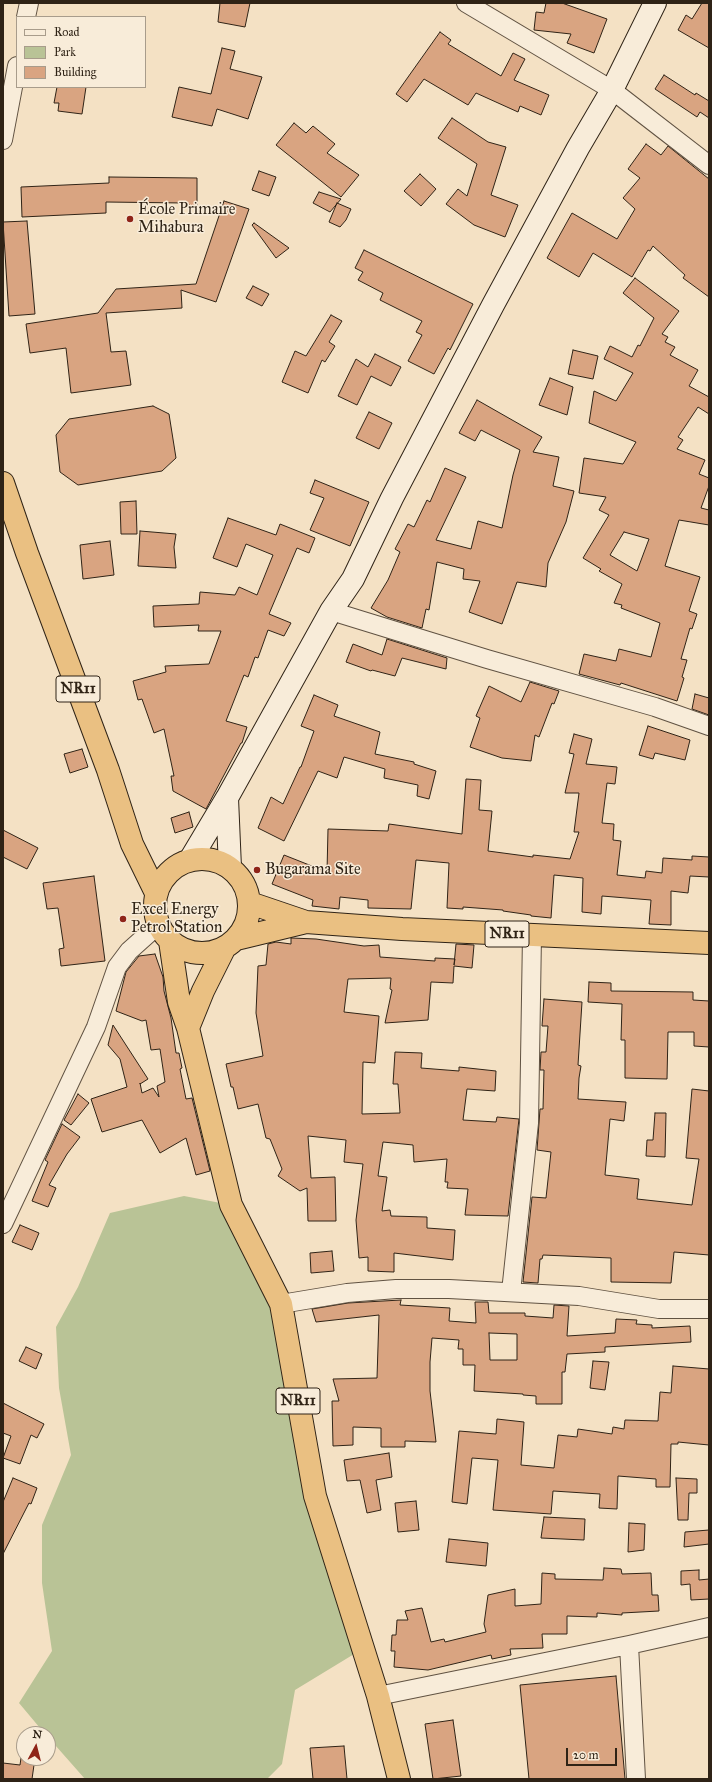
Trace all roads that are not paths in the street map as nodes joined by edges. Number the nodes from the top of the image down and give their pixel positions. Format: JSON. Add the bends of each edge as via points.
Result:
{"nodes":[{"id":1,"x":28,"y":3,"type":"edge"},
{"id":2,"x":466,"y":3,"type":"edge"},
{"id":3,"x":655,"y":3,"type":"edge"},
{"id":4,"x":26,"y":16,"type":"edge"},
{"id":5,"x":16,"y":71,"type":"edge"},
{"id":6,"x":612,"y":90,"type":"junction"},
{"id":7,"x":3,"y":140,"type":"edge"},
{"id":8,"x":709,"y":165,"type":"edge"},
{"id":9,"x":3,"y":483,"type":"edge"},
{"id":10,"x":331,"y":611,"type":"junction"},
{"id":11,"x":709,"y":726,"type":"edge"},
{"id":12,"x":227,"y":798,"type":"junction"},
{"id":13,"x":190,"y":860,"type":"junction"},
{"id":14,"x":230,"y":868,"type":"junction"},
{"id":15,"x":156,"y":893,"type":"junction"},
{"id":16,"x":250,"y":903,"type":"junction"},
{"id":17,"x":306,"y":922,"type":"junction"},
{"id":18,"x":164,"y":933,"type":"junction"},
{"id":19,"x":532,"y":935,"type":"junction"},
{"id":20,"x":231,"y":943,"type":"junction"},
{"id":21,"x":709,"y":943,"type":"edge"},
{"id":22,"x":188,"y":1028,"type":"junction"},
{"id":23,"x":3,"y":1224,"type":"edge"},
{"id":24,"x":511,"y":1292,"type":"junction"},
{"id":25,"x":281,"y":1304,"type":"junction"},
{"id":26,"x":709,"y":1309,"type":"edge"},
{"id":27,"x":709,"y":1627,"type":"edge"},
{"id":28,"x":629,"y":1645,"type":"junction"},
{"id":29,"x":378,"y":1696,"type":"junction"},
{"id":30,"x":399,"y":1779,"type":"edge"},
{"id":31,"x":636,"y":1779,"type":"edge"}],
"edges":[{"from":1,"to":4,"type":"street"},
{"from":2,"to":6,"type":"street"},
{"from":3,"to":6,"type":"main road"},
{"from":5,"to":7,"type":"street"},
{"from":6,"to":8,"type":"street"},
{"from":6,"to":10,"type":"main road","via":[[493,305],[392,498],[353,579]]},
{"from":9,"to":15,"type":"highway","number":"NR11","via":[[108,770],[132,844]]},
{"from":10,"to":11,"type":"street","via":[[487,660],[655,707]]},
{"from":10,"to":12,"type":"main road"},
{"from":12,"to":13,"type":"main road"},
{"from":12,"to":14,"type":"main road"},
{"from":13,"to":14,"type":"highway","via":[[211,859]]},
{"from":13,"to":15,"type":"highway","via":[[180,863],[165,876]]},
{"from":14,"to":16,"type":"highway","via":[[244,883]]},
{"from":15,"to":18,"type":"highway","via":[[154,909]]},
{"from":16,"to":17,"type":"highway","number":"NR11"},
{"from":16,"to":20,"type":"highway","via":[[247,922]]},
{"from":17,"to":19,"type":"highway","number":"NR11"},
{"from":17,"to":20,"type":"highway","number":"NR11"},
{"from":18,"to":20,"type":"highway","via":[[184,950],[200,953],[217,951]]},
{"from":18,"to":22,"type":"highway","number":"NR11","via":[[179,1002]]},
{"from":18,"to":23,"type":"street","via":[[129,951],[117,967],[96,1028]]},
{"from":19,"to":21,"type":"highway","number":"NR11"},
{"from":19,"to":24,"type":"street","via":[[529,1123]]},
{"from":20,"to":22,"type":"highway","via":[[203,991]]},
{"from":22,"to":25,"type":"highway","number":"NR11","via":[[231,1205]]},
{"from":24,"to":25,"type":"street","via":[[396,1289],[347,1293]]},
{"from":24,"to":26,"type":"street","via":[[579,1296],[659,1310]]},
{"from":25,"to":29,"type":"highway","number":"NR11","via":[[315,1496]]},
{"from":27,"to":28,"type":"street"},
{"from":28,"to":29,"type":"street"},
{"from":28,"to":31,"type":"street"},
{"from":29,"to":30,"type":"highway","number":"NR11"}]}
